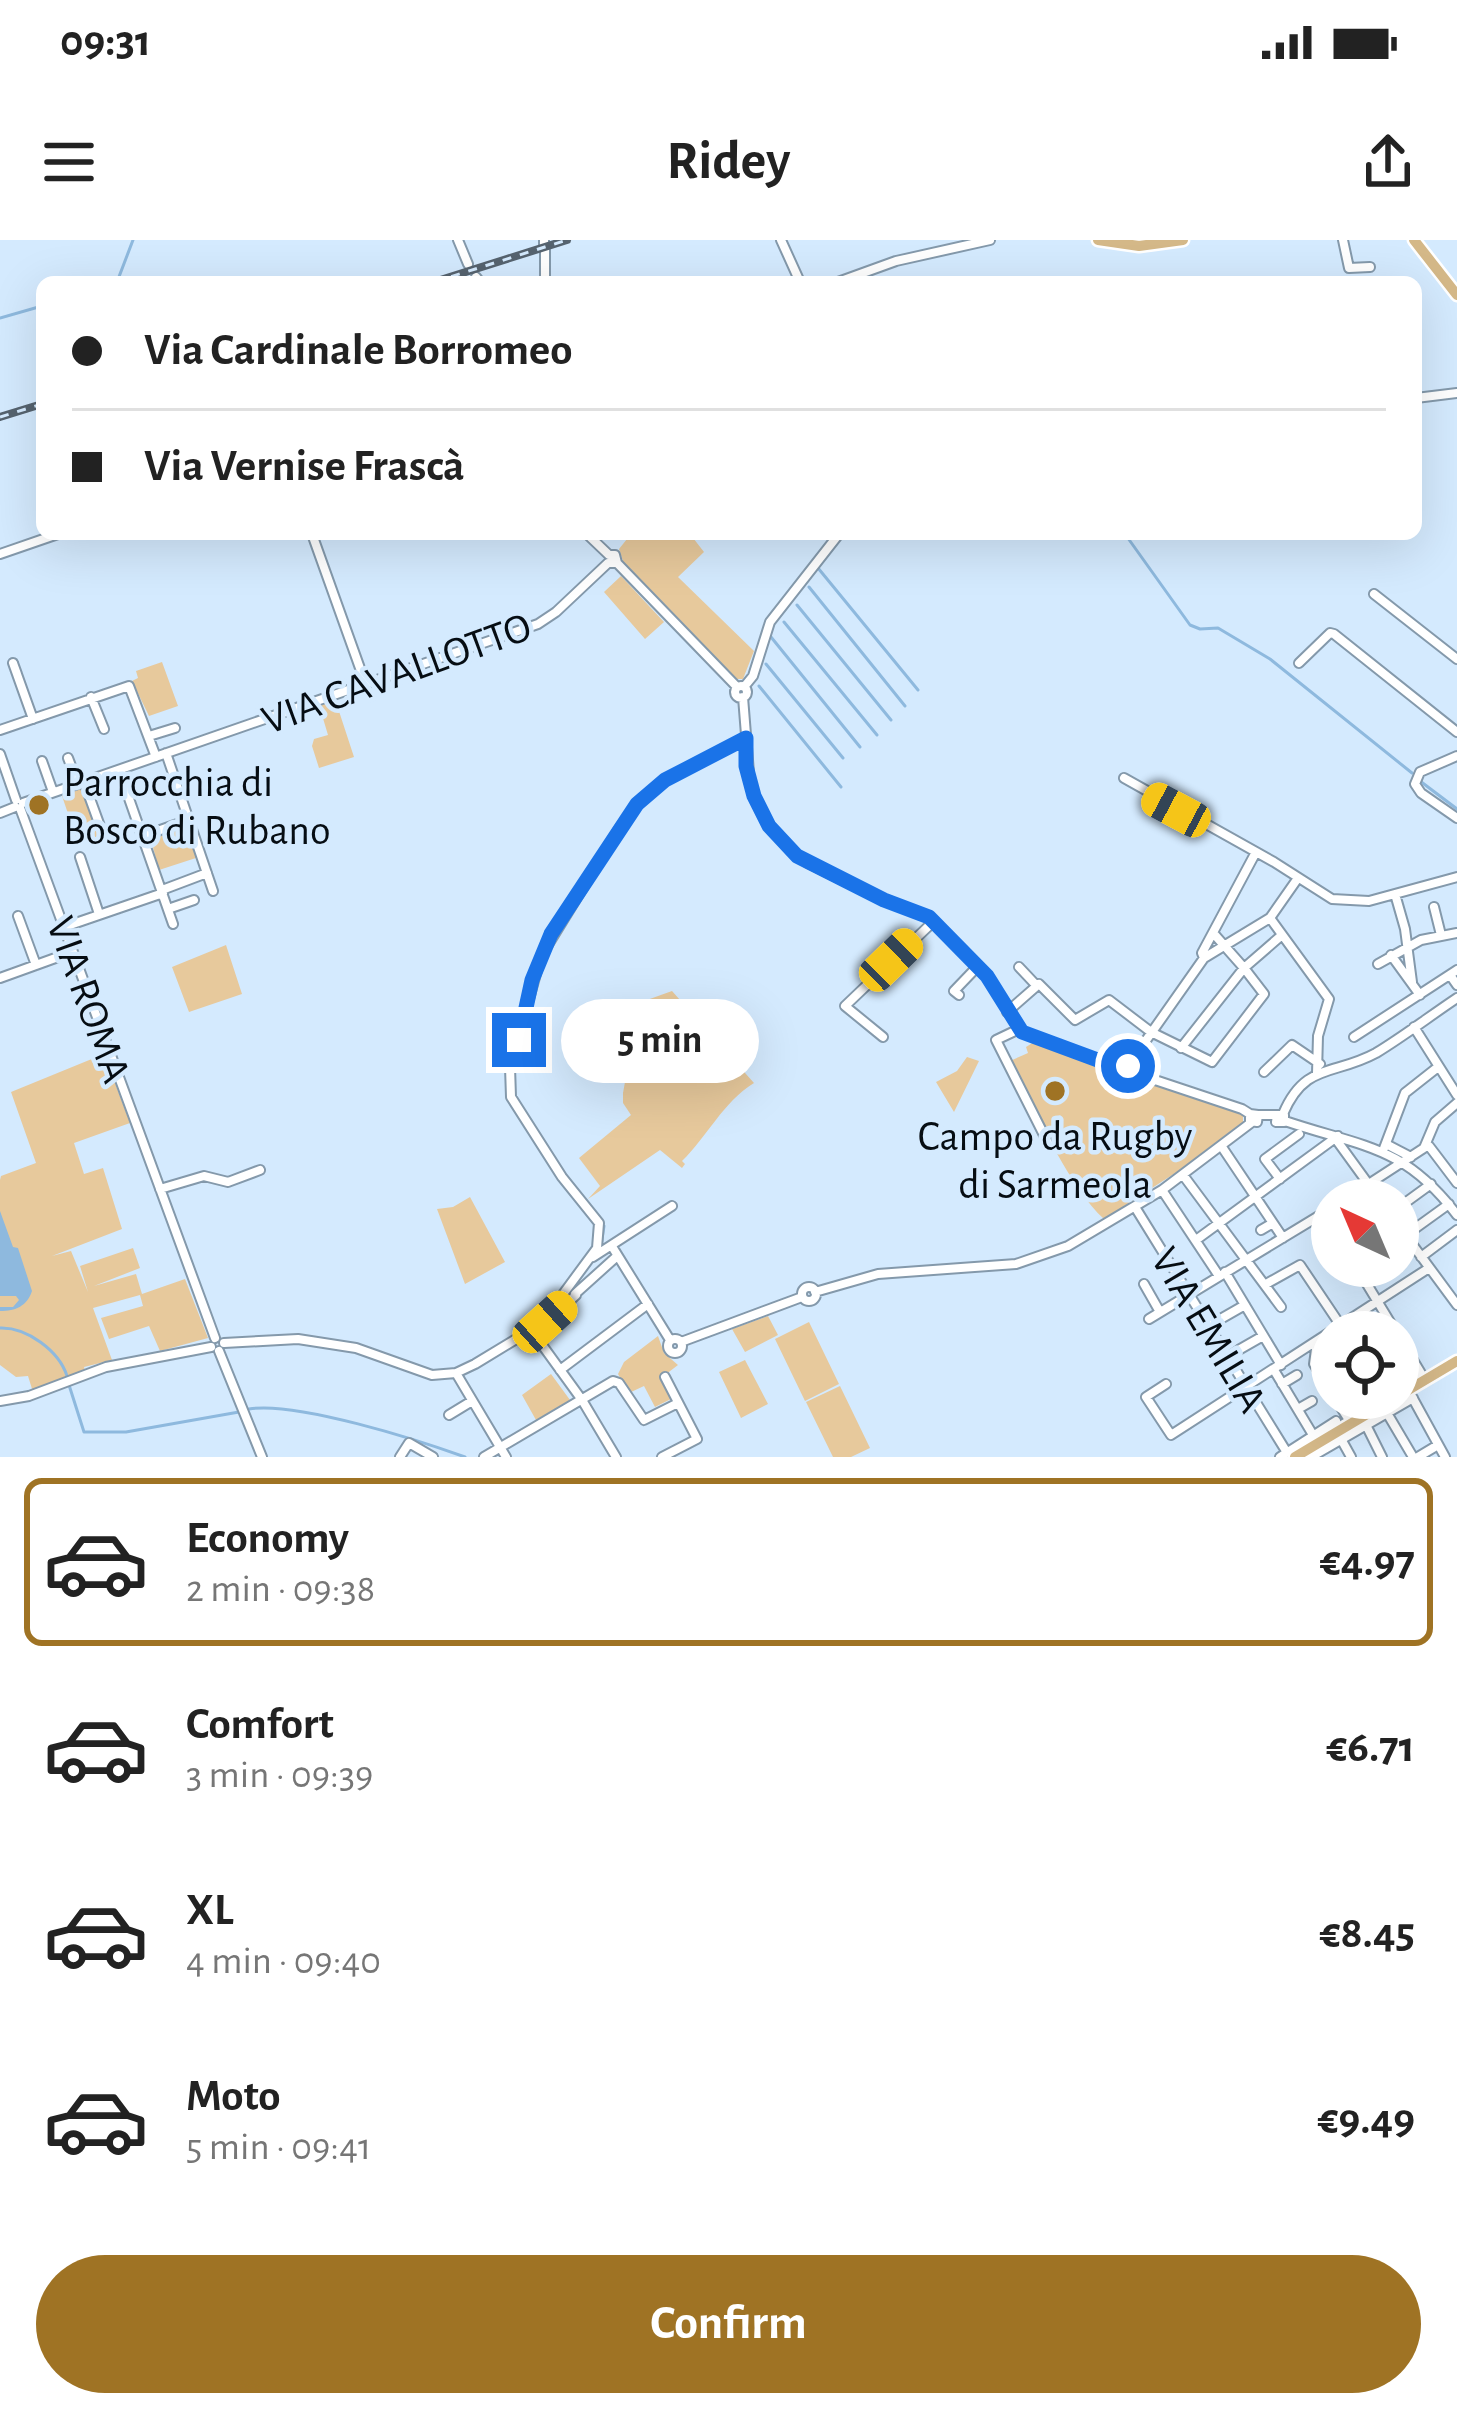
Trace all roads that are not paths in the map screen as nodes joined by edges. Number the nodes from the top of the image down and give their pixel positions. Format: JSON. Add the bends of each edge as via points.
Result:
{"nodes":[{"id":1,"x":458,"y":240,"type":"edge"},
{"id":2,"x":781,"y":240,"type":"edge"},
{"id":3,"x":990,"y":240,"type":"edge"},
{"id":4,"x":1098,"y":240,"type":"edge"},
{"id":5,"x":1183,"y":240,"type":"edge"},
{"id":6,"x":1343,"y":240,"type":"edge"},
{"id":7,"x":1414,"y":240,"type":"edge"},
{"id":8,"x":544,"y":245,"type":"edge"},
{"id":9,"x":468,"y":264,"type":"dead end"},
{"id":10,"x":1370,"y":266,"type":"dead end"},
{"id":11,"x":545,"y":276,"type":"edge"},
{"id":12,"x":797,"y":276,"type":"edge"},
{"id":13,"x":855,"y":276,"type":"edge"},
{"id":14,"x":1457,"y":295,"type":"edge"},
{"id":15,"x":1457,"y":393,"type":"edge"},
{"id":16,"x":1422,"y":397,"type":"edge"},
{"id":17,"x":41,"y":540,"type":"edge"},
{"id":18,"x":314,"y":540,"type":"edge"},
{"id":19,"x":593,"y":540,"type":"edge"},
{"id":20,"x":834,"y":540,"type":"edge"},
{"id":21,"x":0,"y":554,"type":"edge"},
{"id":22,"x":611,"y":560,"type":"junction"},
{"id":23,"x":1374,"y":593,"type":"dead end"},
{"id":24,"x":1457,"y":659,"type":"edge"},
{"id":25,"x":1299,"y":663,"type":"dead end"},
{"id":26,"x":17,"y":674,"type":"dead end"},
{"id":27,"x":366,"y":685,"type":"junction"},
{"id":28,"x":741,"y":690,"type":"junction"},
{"id":29,"x":92,"y":697,"type":"junction"},
{"id":30,"x":32,"y":718,"type":"junction"},
{"id":31,"x":175,"y":728,"type":"dead end"},
{"id":32,"x":104,"y":729,"type":"dead end"},
{"id":33,"x":0,"y":730,"type":"edge"},
{"id":34,"x":1457,"y":732,"type":"edge"},
{"id":35,"x":149,"y":736,"type":"junction"},
{"id":36,"x":746,"y":738,"type":"junction"},
{"id":37,"x":0,"y":754,"type":"edge"},
{"id":38,"x":161,"y":755,"type":"junction"},
{"id":39,"x":1457,"y":756,"type":"edge"},
{"id":40,"x":68,"y":758,"type":"dead end"},
{"id":41,"x":42,"y":761,"type":"dead end"},
{"id":42,"x":119,"y":770,"type":"junction"},
{"id":43,"x":1124,"y":778,"type":"dead end"},
{"id":44,"x":81,"y":783,"type":"junction"},
{"id":45,"x":53,"y":792,"type":"junction"},
{"id":46,"x":19,"y":804,"type":"junction"},
{"id":47,"x":0,"y":813,"type":"edge"},
{"id":48,"x":1457,"y":818,"type":"edge"},
{"id":49,"x":189,"y":820,"type":"junction"},
{"id":50,"x":100,"y":826,"type":"dead end"},
{"id":51,"x":143,"y":836,"type":"junction"},
{"id":52,"x":1256,"y":852,"type":"junction"},
{"id":53,"x":80,"y":857,"type":"dead end"},
{"id":54,"x":207,"y":874,"type":"junction"},
{"id":55,"x":1457,"y":877,"type":"edge"},
{"id":56,"x":1298,"y":878,"type":"junction"},
{"id":57,"x":162,"y":891,"type":"junction"},
{"id":58,"x":213,"y":891,"type":"dead end"},
{"id":59,"x":1395,"y":894,"type":"junction"},
{"id":60,"x":194,"y":900,"type":"dead end"},
{"id":61,"x":1434,"y":908,"type":"dead end"},
{"id":62,"x":168,"y":909,"type":"junction"},
{"id":63,"x":99,"y":914,"type":"junction"},
{"id":64,"x":18,"y":916,"type":"dead end"},
{"id":65,"x":1270,"y":918,"type":"junction"},
{"id":66,"x":934,"y":921,"type":"junction"},
{"id":67,"x":173,"y":924,"type":"dead end"},
{"id":68,"x":64,"y":927,"type":"junction"},
{"id":69,"x":1457,"y":933,"type":"edge"},
{"id":70,"x":1214,"y":934,"type":"dead end"},
{"id":71,"x":1441,"y":934,"type":"junction"},
{"id":72,"x":1282,"y":935,"type":"junction"},
{"id":73,"x":1222,"y":944,"type":"junction"},
{"id":74,"x":1407,"y":946,"type":"junction"},
{"id":75,"x":73,"y":952,"type":"junction"},
{"id":76,"x":1391,"y":956,"type":"junction"},
{"id":77,"x":1204,"y":958,"type":"junction"},
{"id":78,"x":1378,"y":964,"type":"dead end"},
{"id":79,"x":36,"y":965,"type":"junction"},
{"id":80,"x":978,"y":966,"type":"junction"},
{"id":81,"x":1019,"y":967,"type":"dead end"},
{"id":82,"x":1244,"y":968,"type":"junction"},
{"id":83,"x":1454,"y":973,"type":"edge"},
{"id":84,"x":0,"y":978,"type":"edge"},
{"id":85,"x":1412,"y":982,"type":"junction"},
{"id":86,"x":1036,"y":985,"type":"junction"},
{"id":87,"x":1457,"y":986,"type":"edge"},
{"id":88,"x":959,"y":995,"type":"dead end"},
{"id":89,"x":1420,"y":995,"type":"junction"},
{"id":90,"x":1455,"y":1003,"type":"edge"},
{"id":91,"x":1007,"y":1012,"type":"junction"},
{"id":92,"x":1396,"y":1013,"type":"junction"},
{"id":93,"x":1019,"y":1029,"type":"junction"},
{"id":94,"x":1412,"y":1029,"type":"junction"},
{"id":95,"x":1151,"y":1032,"type":"junction"},
{"id":96,"x":883,"y":1037,"type":"dead end"},
{"id":97,"x":1354,"y":1037,"type":"dead end"},
{"id":98,"x":1181,"y":1048,"type":"junction"},
{"id":99,"x":1210,"y":1062,"type":"junction"},
{"id":100,"x":1438,"y":1066,"type":"junction"},
{"id":101,"x":1127,"y":1069,"type":"junction"},
{"id":102,"x":1318,"y":1069,"type":"junction"},
{"id":103,"x":1224,"y":1072,"type":"dead end"},
{"id":104,"x":1264,"y":1072,"type":"dead end"},
{"id":105,"x":1457,"y":1099,"type":"edge"},
{"id":106,"x":1254,"y":1118,"type":"junction"},
{"id":107,"x":1280,"y":1118,"type":"junction"},
{"id":108,"x":1299,"y":1134,"type":"dead end"},
{"id":109,"x":1337,"y":1137,"type":"junction"},
{"id":110,"x":1050,"y":1147,"type":"dead end"},
{"id":111,"x":1222,"y":1147,"type":"junction"},
{"id":112,"x":1385,"y":1147,"type":"junction"},
{"id":113,"x":1424,"y":1148,"type":"junction"},
{"id":114,"x":1411,"y":1157,"type":"junction"},
{"id":115,"x":1399,"y":1162,"type":"junction"},
{"id":116,"x":260,"y":1170,"type":"dead end"},
{"id":117,"x":1183,"y":1175,"type":"junction"},
{"id":118,"x":1280,"y":1179,"type":"junction"},
{"id":119,"x":1365,"y":1179,"type":"edge"},
{"id":120,"x":1374,"y":1179,"type":"edge"},
{"id":121,"x":1457,"y":1183,"type":"edge"},
{"id":122,"x":1431,"y":1184,"type":"junction"},
{"id":123,"x":160,"y":1190,"type":"junction"},
{"id":124,"x":1162,"y":1190,"type":"junction"},
{"id":125,"x":1419,"y":1193,"type":"edge"},
{"id":126,"x":1256,"y":1197,"type":"junction"},
{"id":127,"x":1449,"y":1204,"type":"junction"},
{"id":128,"x":672,"y":1205,"type":"dead end"},
{"id":129,"x":1135,"y":1207,"type":"junction"},
{"id":130,"x":1457,"y":1214,"type":"edge"},
{"id":131,"x":1311,"y":1221,"type":"edge"},
{"id":132,"x":1220,"y":1223,"type":"junction"},
{"id":133,"x":1273,"y":1223,"type":"junction"},
{"id":134,"x":1419,"y":1226,"type":"edge"},
{"id":135,"x":1457,"y":1230,"type":"edge"},
{"id":136,"x":1262,"y":1231,"type":"dead end"},
{"id":137,"x":1283,"y":1238,"type":"junction"},
{"id":138,"x":1196,"y":1240,"type":"junction"},
{"id":139,"x":1419,"y":1254,"type":"edge"},
{"id":140,"x":591,"y":1257,"type":"junction"},
{"id":141,"x":1421,"y":1257,"type":"junction"},
{"id":142,"x":1247,"y":1258,"type":"junction"},
{"id":143,"x":1429,"y":1268,"type":"junction"},
{"id":144,"x":1222,"y":1274,"type":"junction"},
{"id":145,"x":1144,"y":1284,"type":"dead end"},
{"id":146,"x":1266,"y":1284,"type":"junction"},
{"id":147,"x":1457,"y":1284,"type":"edge"},
{"id":148,"x":1369,"y":1287,"type":"edge"},
{"id":149,"x":1447,"y":1291,"type":"junction"},
{"id":150,"x":1190,"y":1294,"type":"junction"},
{"id":151,"x":1377,"y":1300,"type":"junction"},
{"id":152,"x":648,"y":1304,"type":"junction"},
{"id":153,"x":1245,"y":1305,"type":"junction"},
{"id":154,"x":1457,"y":1305,"type":"edge"},
{"id":155,"x":1281,"y":1307,"type":"dead end"},
{"id":156,"x":1331,"y":1311,"type":"edge"},
{"id":157,"x":1364,"y":1311,"type":"edge"},
{"id":158,"x":1383,"y":1311,"type":"edge"},
{"id":159,"x":1160,"y":1312,"type":"junction"},
{"id":160,"x":1149,"y":1319,"type":"dead end"},
{"id":161,"x":541,"y":1324,"type":"junction"},
{"id":162,"x":1210,"y":1325,"type":"junction"},
{"id":163,"x":532,"y":1331,"type":"junction"},
{"id":164,"x":1263,"y":1336,"type":"junction"},
{"id":165,"x":217,"y":1345,"type":"junction"},
{"id":166,"x":1311,"y":1350,"type":"edge"},
{"id":167,"x":1228,"y":1356,"type":"junction"},
{"id":168,"x":1457,"y":1361,"type":"edge"},
{"id":169,"x":1278,"y":1367,"type":"junction"},
{"id":170,"x":560,"y":1370,"type":"junction"},
{"id":171,"x":456,"y":1373,"type":"junction"},
{"id":172,"x":1298,"y":1375,"type":"dead end"},
{"id":173,"x":665,"y":1377,"type":"dead end"},
{"id":174,"x":1166,"y":1384,"type":"dead end"},
{"id":175,"x":1282,"y":1384,"type":"junction"},
{"id":176,"x":1419,"y":1385,"type":"edge"},
{"id":177,"x":1246,"y":1386,"type":"junction"},
{"id":178,"x":582,"y":1400,"type":"junction"},
{"id":179,"x":1419,"y":1400,"type":"edge"},
{"id":180,"x":0,"y":1401,"type":"edge"},
{"id":181,"x":472,"y":1401,"type":"junction"},
{"id":182,"x":1311,"y":1402,"type":"edge"},
{"id":183,"x":678,"y":1403,"type":"junction"},
{"id":184,"x":1298,"y":1409,"type":"junction"},
{"id":185,"x":449,"y":1415,"type":"dead end"},
{"id":186,"x":1355,"y":1419,"type":"edge"},
{"id":187,"x":1368,"y":1419,"type":"edge"},
{"id":188,"x":1372,"y":1419,"type":"edge"},
{"id":189,"x":1391,"y":1419,"type":"edge"},
{"id":190,"x":1336,"y":1421,"type":"dead end"},
{"id":191,"x":1360,"y":1424,"type":"junction"},
{"id":192,"x":1313,"y":1435,"type":"junction"},
{"id":193,"x":1341,"y":1439,"type":"junction"},
{"id":194,"x":1438,"y":1445,"type":"junction"},
{"id":195,"x":503,"y":1453,"type":"edge"},
{"id":196,"x":1290,"y":1455,"type":"edge"},
{"id":197,"x":262,"y":1457,"type":"edge"},
{"id":198,"x":400,"y":1457,"type":"edge"},
{"id":199,"x":433,"y":1457,"type":"edge"},
{"id":200,"x":484,"y":1457,"type":"edge"},
{"id":201,"x":616,"y":1457,"type":"edge"},
{"id":202,"x":662,"y":1457,"type":"edge"},
{"id":203,"x":1312,"y":1457,"type":"edge"},
{"id":204,"x":1352,"y":1457,"type":"edge"},
{"id":205,"x":1382,"y":1457,"type":"edge"},
{"id":206,"x":1415,"y":1457,"type":"edge"},
{"id":207,"x":1445,"y":1457,"type":"edge"}],
"edges":[{"from":1,"to":9,"type":"street"},
{"from":2,"to":12,"type":"street"},
{"from":3,"to":13,"type":"street"},
{"from":4,"to":5,"type":"main road"},
{"from":6,"to":10,"type":"street","via":[[1348,268]]},
{"from":7,"to":14,"type":"main road"},
{"from":8,"to":11,"type":"street"},
{"from":15,"to":16,"type":"street"},
{"from":17,"to":21,"type":"street"},
{"from":18,"to":27,"type":"street"},
{"from":19,"to":22,"type":"street"},
{"from":20,"to":28,"type":"street","via":[[770,622]]},
{"from":22,"to":27,"type":"street","name":"VIA CAVALLOTTO","via":[[538,624]]},
{"from":22,"to":28,"type":"street"},
{"from":23,"to":24,"type":"street"},
{"from":25,"to":34,"type":"street","via":[[1330,632]]},
{"from":26,"to":30,"type":"street"},
{"from":27,"to":38,"type":"street","name":"VIA CAVALLOTTO"},
{"from":28,"to":36,"type":"street"},
{"from":29,"to":30,"type":"street"},
{"from":29,"to":32,"type":"street"},
{"from":29,"to":35,"type":"street","via":[[129,686]]},
{"from":30,"to":33,"type":"street"},
{"from":31,"to":35,"type":"street"},
{"from":35,"to":38,"type":"street"},
{"from":36,"to":66,"type":"street","via":[[754,796],[791,851]]},
{"from":36,"to":140,"type":"street","via":[[665,780],[637,804],[551,934],[532,980],[510,1067],[511,1097],[599,1222]]},
{"from":37,"to":46,"type":"street","name":"VIA ROMA"},
{"from":38,"to":42,"type":"street","name":"VIA CAVALLOTTO"},
{"from":38,"to":49,"type":"street"},
{"from":39,"to":48,"type":"street","via":[[1420,772],[1415,784]]},
{"from":40,"to":44,"type":"street"},
{"from":41,"to":45,"type":"street"},
{"from":42,"to":44,"type":"street","name":"VIA CAVALLOTTO"},
{"from":42,"to":51,"type":"street"},
{"from":43,"to":52,"type":"street"},
{"from":44,"to":45,"type":"street","name":"VIA CAVALLOTTO"},
{"from":44,"to":50,"type":"street"},
{"from":45,"to":46,"type":"street","name":"VIA CAVALLOTTO"},
{"from":46,"to":47,"type":"street","name":"VIA CAVALLOTTO"},
{"from":46,"to":68,"type":"street","name":"VIA ROMA"},
{"from":49,"to":51,"type":"street"},
{"from":49,"to":54,"type":"street"},
{"from":51,"to":57,"type":"street"},
{"from":52,"to":56,"type":"street"},
{"from":52,"to":77,"type":"street"},
{"from":53,"to":63,"type":"street"},
{"from":54,"to":57,"type":"street"},
{"from":54,"to":58,"type":"street"},
{"from":55,"to":59,"type":"street"},
{"from":56,"to":59,"type":"street","via":[[1344,903]]},
{"from":56,"to":65,"type":"street"},
{"from":57,"to":62,"type":"street"},
{"from":57,"to":63,"type":"street"},
{"from":59,"to":74,"type":"street"},
{"from":60,"to":62,"type":"street"},
{"from":61,"to":71,"type":"street"},
{"from":62,"to":67,"type":"street"},
{"from":63,"to":68,"type":"street"},
{"from":64,"to":79,"type":"street"},
{"from":65,"to":72,"type":"street"},
{"from":65,"to":73,"type":"street"},
{"from":66,"to":80,"type":"street"},
{"from":66,"to":96,"type":"street","via":[[845,1006]]},
{"from":68,"to":75,"type":"street","name":"VIA ROMA"},
{"from":69,"to":71,"type":"street"},
{"from":70,"to":73,"type":"street"},
{"from":71,"to":74,"type":"street"},
{"from":72,"to":82,"type":"street"},
{"from":72,"to":102,"type":"street","via":[[1329,999]]},
{"from":73,"to":77,"type":"street"},
{"from":73,"to":82,"type":"street"},
{"from":74,"to":76,"type":"street"},
{"from":74,"to":85,"type":"street"},
{"from":75,"to":79,"type":"street"},
{"from":75,"to":123,"type":"street","name":"VIA ROMA"},
{"from":76,"to":78,"type":"street"},
{"from":76,"to":85,"type":"street"},
{"from":77,"to":95,"type":"street"},
{"from":79,"to":84,"type":"street"},
{"from":80,"to":88,"type":"street","via":[[954,991]]},
{"from":80,"to":91,"type":"street"},
{"from":81,"to":86,"type":"street"},
{"from":82,"to":98,"type":"street"},
{"from":82,"to":99,"type":"street","via":[[1264,993]]},
{"from":83,"to":87,"type":"street"},
{"from":83,"to":89,"type":"street"},
{"from":85,"to":89,"type":"street"},
{"from":86,"to":91,"type":"street"},
{"from":86,"to":95,"type":"street","via":[[1078,1021],[1109,1000]]},
{"from":89,"to":92,"type":"street"},
{"from":90,"to":94,"type":"street"},
{"from":91,"to":93,"type":"street"},
{"from":92,"to":94,"type":"street"},
{"from":92,"to":97,"type":"street"},
{"from":93,"to":101,"type":"street"},
{"from":93,"to":110,"type":"street","via":[[996,1040]]},
{"from":94,"to":100,"type":"street"},
{"from":94,"to":102,"type":"street","via":[[1370,1056]]},
{"from":95,"to":98,"type":"street"},
{"from":95,"to":101,"type":"street"},
{"from":98,"to":99,"type":"street"},
{"from":99,"to":103,"type":"street"},
{"from":100,"to":105,"type":"street"},
{"from":100,"to":112,"type":"street","via":[[1405,1094]]},
{"from":101,"to":106,"type":"street"},
{"from":102,"to":104,"type":"street","via":[[1292,1046]]},
{"from":102,"to":107,"type":"street"},
{"from":105,"to":113,"type":"street"},
{"from":106,"to":107,"type":"street"},
{"from":106,"to":111,"type":"street"},
{"from":107,"to":109,"type":"street"},
{"from":108,"to":118,"type":"street","via":[[1265,1159]]},
{"from":109,"to":112,"type":"street"},
{"from":109,"to":118,"type":"street"},
{"from":109,"to":119,"type":"street"},
{"from":111,"to":117,"type":"street"},
{"from":111,"to":126,"type":"street"},
{"from":112,"to":114,"type":"street"},
{"from":112,"to":115,"type":"street"},
{"from":113,"to":114,"type":"street"},
{"from":113,"to":121,"type":"street"},
{"from":114,"to":115,"type":"street"},
{"from":115,"to":120,"type":"street"},
{"from":115,"to":122,"type":"street"},
{"from":116,"to":123,"type":"street"},
{"from":117,"to":124,"type":"street"},
{"from":117,"to":132,"type":"street"},
{"from":118,"to":126,"type":"street"},
{"from":122,"to":125,"type":"street"},
{"from":122,"to":127,"type":"street"},
{"from":123,"to":165,"type":"street","name":"VIA ROMA"},
{"from":124,"to":129,"type":"street"},
{"from":124,"to":138,"type":"street"},
{"from":126,"to":132,"type":"street"},
{"from":126,"to":133,"type":"street"},
{"from":127,"to":130,"type":"street"},
{"from":127,"to":134,"type":"street"},
{"from":128,"to":140,"type":"street"},
{"from":129,"to":150,"type":"street","name":"VIA EMILIA"},
{"from":129,"to":152,"type":"street","via":[[1068,1246],[1016,1264],[878,1274],[681,1342],[670,1340]]},
{"from":131,"to":137,"type":"street"},
{"from":132,"to":138,"type":"street"},
{"from":132,"to":142,"type":"street"},
{"from":133,"to":136,"type":"street"},
{"from":133,"to":137,"type":"street"},
{"from":135,"to":141,"type":"street"},
{"from":137,"to":142,"type":"street"},
{"from":138,"to":144,"type":"street"},
{"from":139,"to":141,"type":"street"},
{"from":140,"to":161,"type":"street"},
{"from":141,"to":143,"type":"street"},
{"from":142,"to":144,"type":"street"},
{"from":142,"to":146,"type":"street"},
{"from":143,"to":149,"type":"street"},
{"from":143,"to":151,"type":"street"},
{"from":144,"to":150,"type":"street"},
{"from":144,"to":153,"type":"street"},
{"from":145,"to":159,"type":"street"},
{"from":146,"to":155,"type":"street"},
{"from":146,"to":156,"type":"street","via":[[1300,1265]]},
{"from":147,"to":149,"type":"street"},
{"from":148,"to":151,"type":"street"},
{"from":149,"to":154,"type":"street"},
{"from":150,"to":159,"type":"street"},
{"from":150,"to":162,"type":"street","name":"VIA EMILIA"},
{"from":151,"to":157,"type":"street"},
{"from":151,"to":158,"type":"street"},
{"from":152,"to":161,"type":"street","via":[[614,1253]]},
{"from":152,"to":170,"type":"street"},
{"from":153,"to":162,"type":"street"},
{"from":153,"to":164,"type":"street"},
{"from":159,"to":160,"type":"street"},
{"from":161,"to":163,"type":"street"},
{"from":162,"to":167,"type":"street","name":"VIA EMILIA"},
{"from":163,"to":170,"type":"street"},
{"from":163,"to":171,"type":"street"},
{"from":164,"to":167,"type":"street"},
{"from":164,"to":169,"type":"street"},
{"from":165,"to":171,"type":"street","via":[[298,1339],[369,1350],[417,1373]]},
{"from":165,"to":180,"type":"street","via":[[106,1367]]},
{"from":165,"to":197,"type":"street","name":"VIA ROMA"},
{"from":166,"to":169,"type":"street"},
{"from":167,"to":177,"type":"street","name":"VIA EMILIA"},
{"from":168,"to":176,"type":"main road"},
{"from":169,"to":175,"type":"street"},
{"from":169,"to":177,"type":"street"},
{"from":170,"to":178,"type":"street"},
{"from":171,"to":181,"type":"street"},
{"from":172,"to":175,"type":"street"},
{"from":173,"to":183,"type":"street"},
{"from":174,"to":177,"type":"street","via":[[1146,1396],[1171,1435]]},
{"from":175,"to":184,"type":"street"},
{"from":177,"to":196,"type":"street","name":"VIA EMILIA"},
{"from":178,"to":183,"type":"street","via":[[616,1381],[644,1420]]},
{"from":178,"to":195,"type":"street"},
{"from":178,"to":201,"type":"street"},
{"from":179,"to":194,"type":"street"},
{"from":181,"to":185,"type":"street"},
{"from":181,"to":195,"type":"street"},
{"from":182,"to":184,"type":"street"},
{"from":183,"to":202,"type":"street","via":[[698,1439]]},
{"from":184,"to":192,"type":"street"},
{"from":186,"to":191,"type":"street"},
{"from":187,"to":191,"type":"main road"},
{"from":188,"to":191,"type":"street"},
{"from":189,"to":206,"type":"street"},
{"from":190,"to":192,"type":"street"},
{"from":191,"to":193,"type":"street"},
{"from":191,"to":196,"type":"main road"},
{"from":191,"to":205,"type":"street"},
{"from":192,"to":196,"type":"street"},
{"from":193,"to":203,"type":"street"},
{"from":193,"to":204,"type":"street"},
{"from":194,"to":206,"type":"street"},
{"from":194,"to":207,"type":"street"},
{"from":195,"to":200,"type":"street"},
{"from":198,"to":199,"type":"street","via":[[409,1443]]}]}
